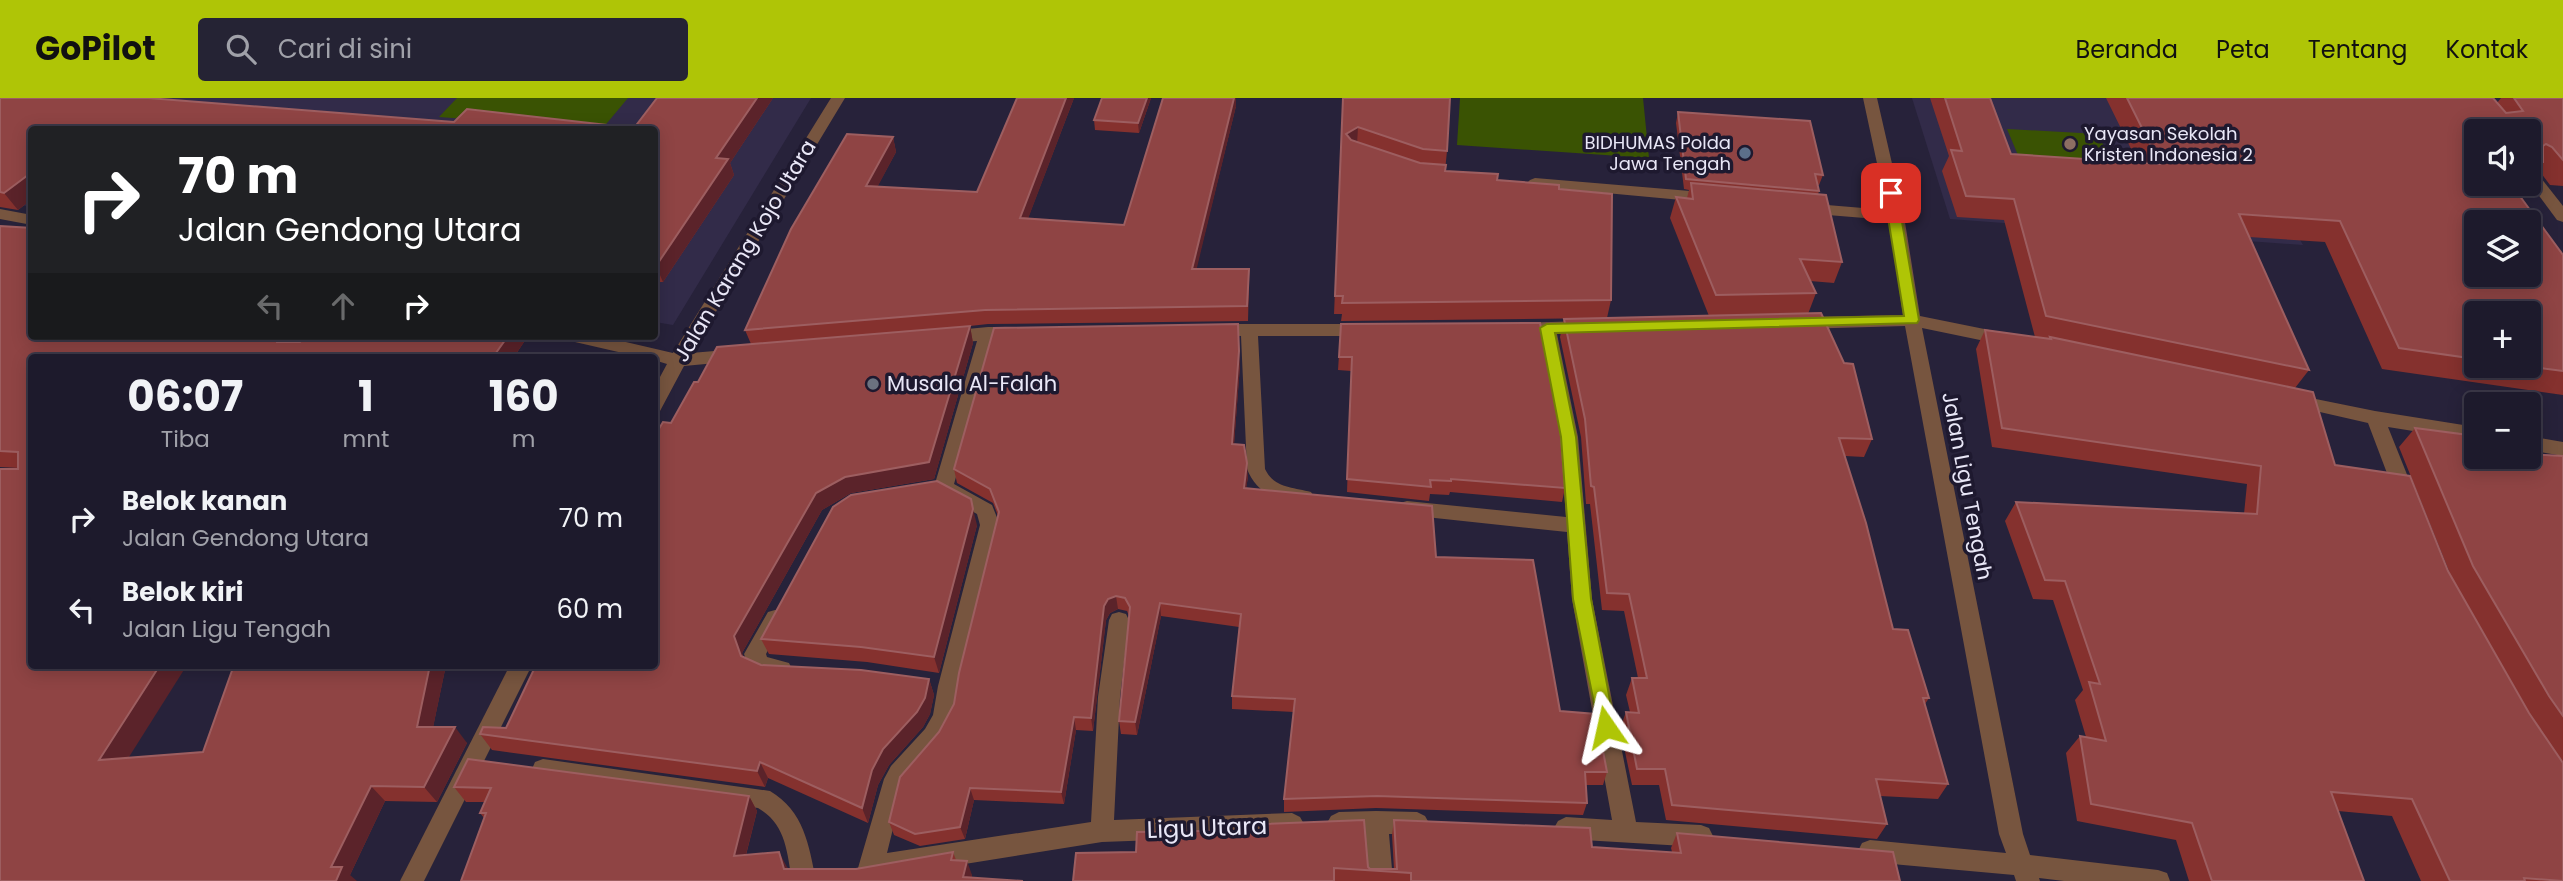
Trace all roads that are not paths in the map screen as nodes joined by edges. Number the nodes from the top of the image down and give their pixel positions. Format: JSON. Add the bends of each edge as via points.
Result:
{"nodes":[{"id":1,"x":838,"y":98,"type":"edge"},
{"id":2,"x":1870,"y":98,"type":"edge"},
{"id":3,"x":1515,"y":182,"type":"edge"},
{"id":4,"x":2541,"y":188,"type":"edge"},
{"id":5,"x":1734,"y":200,"type":"edge"},
{"id":6,"x":1788,"y":206,"type":"edge"},
{"id":7,"x":0,"y":214,"type":"edge"},
{"id":8,"x":1896,"y":216,"type":"junction"},
{"id":9,"x":2563,"y":218,"type":"edge"},
{"id":10,"x":28,"y":219,"type":"edge"},
{"id":11,"x":1912,"y":320,"type":"junction"},
{"id":12,"x":1777,"y":323,"type":"edge"},
{"id":13,"x":1601,"y":327,"type":"edge"},
{"id":14,"x":1547,"y":328,"type":"junction"},
{"id":15,"x":1493,"y":329,"type":"edge"},
{"id":16,"x":1197,"y":330,"type":"edge"},
{"id":17,"x":1384,"y":330,"type":"edge"},
{"id":18,"x":1249,"y":331,"type":"junction"},
{"id":19,"x":988,"y":333,"type":"junction"},
{"id":20,"x":1029,"y":333,"type":"edge"},
{"id":21,"x":934,"y":338,"type":"edge"},
{"id":22,"x":592,"y":340,"type":"edge"},
{"id":23,"x":2021,"y":343,"type":"edge"},
{"id":24,"x":759,"y":353,"type":"edge"},
{"id":25,"x":652,"y":354,"type":"edge"},
{"id":26,"x":658,"y":355,"type":"edge"},
{"id":27,"x":678,"y":360,"type":"junction"},
{"id":28,"x":658,"y":398,"type":"edge"},
{"id":29,"x":2279,"y":398,"type":"edge"},
{"id":30,"x":2375,"y":418,"type":"junction"},
{"id":31,"x":2464,"y":433,"type":"edge"},
{"id":32,"x":2541,"y":445,"type":"edge"},
{"id":33,"x":2563,"y":449,"type":"edge"},
{"id":34,"x":944,"y":486,"type":"junction"},
{"id":35,"x":918,"y":491,"type":"edge"},
{"id":36,"x":1322,"y":500,"type":"edge"},
{"id":37,"x":1389,"y":507,"type":"edge"},
{"id":38,"x":2413,"y":515,"type":"edge"},
{"id":39,"x":1576,"y":526,"type":"junction"},
{"id":40,"x":786,"y":597,"type":"edge"},
{"id":41,"x":1119,"y":620,"type":"dead end"},
{"id":42,"x":519,"y":669,"type":"edge"},
{"id":43,"x":797,"y":670,"type":"edge"},
{"id":44,"x":474,"y":760,"type":"junction"},
{"id":45,"x":1377,"y":821,"type":"junction"},
{"id":46,"x":1446,"y":824,"type":"edge"},
{"id":47,"x":1543,"y":827,"type":"edge"},
{"id":48,"x":1626,"y":830,"type":"junction"},
{"id":49,"x":1102,"y":831,"type":"junction"},
{"id":50,"x":1721,"y":838,"type":"edge"},
{"id":51,"x":1844,"y":849,"type":"edge"},
{"id":52,"x":2025,"y":873,"type":"edge"},
{"id":53,"x":833,"y":876,"type":"edge"},
{"id":54,"x":412,"y":881,"type":"edge"},
{"id":55,"x":1381,"y":881,"type":"edge"},
{"id":56,"x":2158,"y":881,"type":"edge"}],
"edges":[{"from":1,"to":27,"type":"street","name":"Jalan Karang Kojo Utara"},
{"from":2,"to":8,"type":"street","name":"Jalan Ligu Tengah"},
{"from":3,"to":5,"type":"street"},
{"from":4,"to":9,"type":"street"},
{"from":6,"to":8,"type":"street"},
{"from":7,"to":10,"type":"street"},
{"from":8,"to":11,"type":"street","name":"Jalan Ligu Tengah"},
{"from":11,"to":12,"type":"street"},
{"from":11,"to":23,"type":"street"},
{"from":11,"to":52,"type":"street","name":"Jalan Ligu Tengah","via":[[2011,834]]},
{"from":13,"to":14,"type":"street"},
{"from":14,"to":15,"type":"street"},
{"from":14,"to":39,"type":"street","via":[[1569,437]]},
{"from":16,"to":18,"type":"street"},
{"from":17,"to":18,"type":"street"},
{"from":18,"to":36,"type":"street","via":[[1259,478],[1286,494]]},
{"from":19,"to":20,"type":"street"},
{"from":19,"to":21,"type":"street"},
{"from":19,"to":34,"type":"street"},
{"from":22,"to":25,"type":"street"},
{"from":24,"to":27,"type":"street"},
{"from":26,"to":27,"type":"street"},
{"from":27,"to":28,"type":"street","name":"Jalan Karang Kojo Utara"},
{"from":29,"to":30,"type":"street"},
{"from":30,"to":31,"type":"street"},
{"from":30,"to":38,"type":"street"},
{"from":32,"to":33,"type":"street"},
{"from":34,"to":35,"type":"street"},
{"from":34,"to":53,"type":"street","via":[[985,510],[990,526],[942,685],[944,717],[899,773]]},
{"from":37,"to":39,"type":"street"},
{"from":39,"to":48,"type":"street","via":[[1582,599]]},
{"from":40,"to":43,"type":"street","via":[[755,654],[758,664],[769,669]]},
{"from":41,"to":49,"type":"street"},
{"from":42,"to":44,"type":"street"},
{"from":44,"to":53,"type":"street","via":[[762,797],[785,811],[794,830]]},
{"from":44,"to":54,"type":"street"},
{"from":45,"to":46,"type":"street","name":"Ligu Utara"},
{"from":45,"to":49,"type":"street","name":"Ligu Utara"},
{"from":45,"to":55,"type":"street"},
{"from":47,"to":48,"type":"street"},
{"from":48,"to":50,"type":"street"},
{"from":49,"to":53,"type":"street","name":"Ligu Utara"},
{"from":51,"to":52,"type":"street"},
{"from":52,"to":56,"type":"street"}]}
